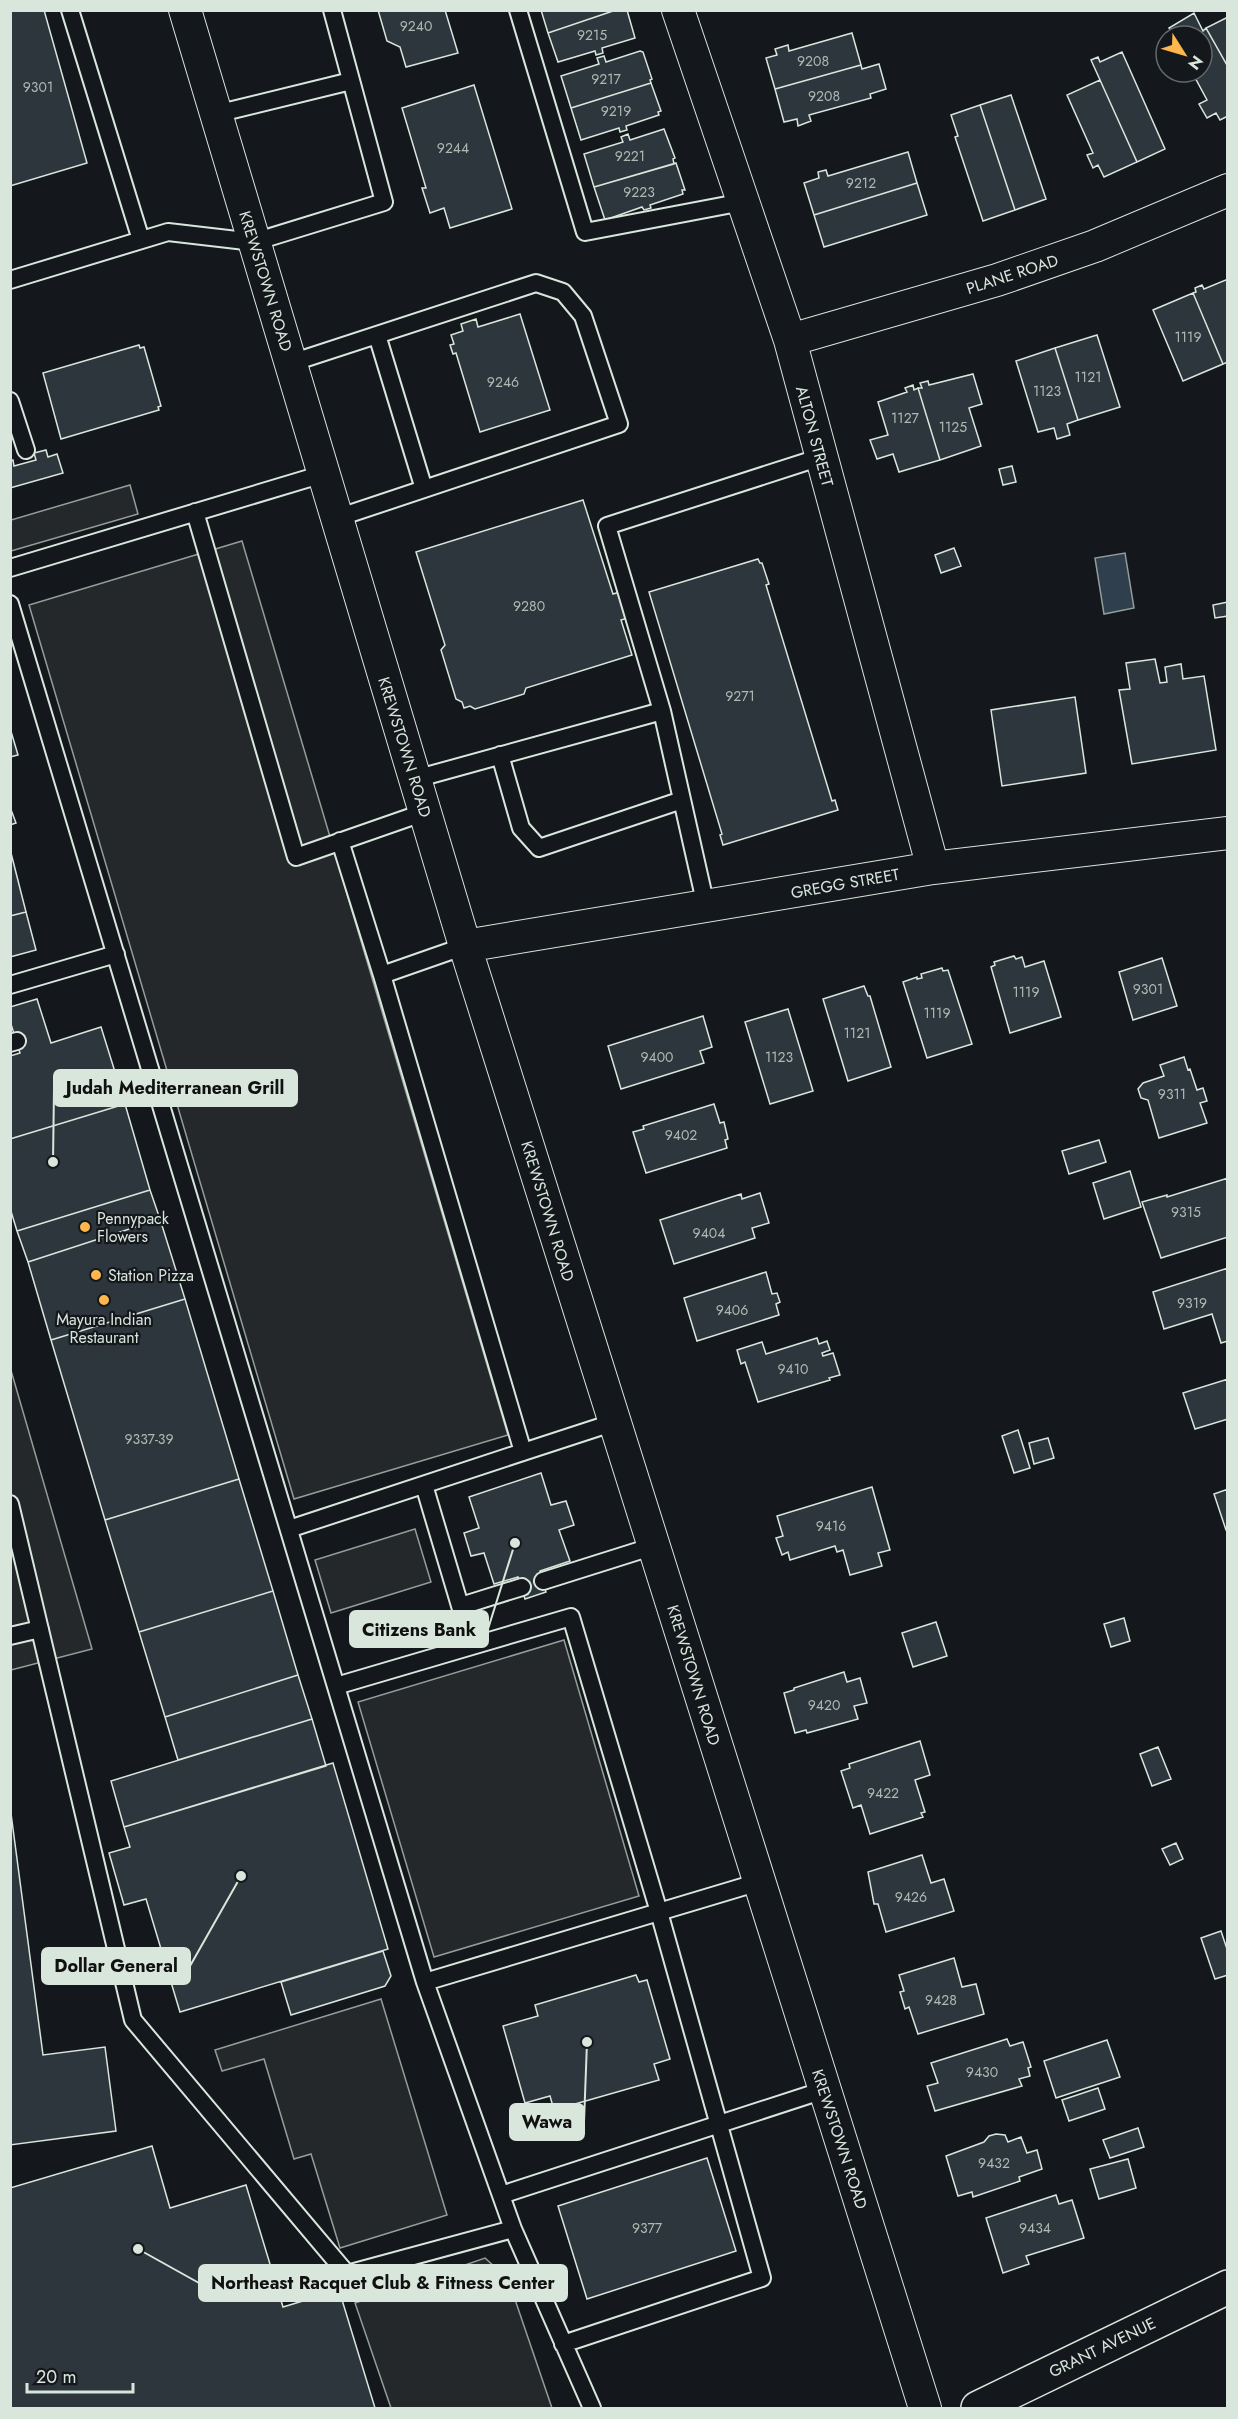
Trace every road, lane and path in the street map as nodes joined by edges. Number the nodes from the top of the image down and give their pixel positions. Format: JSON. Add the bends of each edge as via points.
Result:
{"nodes":[{"id":1,"x":70,"y":10,"type":"edge"},
{"id":2,"x":185,"y":10,"type":"edge"},
{"id":3,"x":332,"y":10,"type":"edge"},
{"id":4,"x":518,"y":10,"type":"edge"},
{"id":5,"x":678,"y":10,"type":"edge"},
{"id":6,"x":351,"y":81,"type":"junction"},
{"id":7,"x":216,"y":114,"type":"junction"},
{"id":8,"x":1227,"y":190,"type":"edge"},
{"id":9,"x":743,"y":202,"type":"junction"},
{"id":10,"x":141,"y":240,"type":"junction"},
{"id":11,"x":254,"y":242,"type":"junction"},
{"id":12,"x":10,"y":280,"type":"edge"},
{"id":13,"x":376,"y":335,"type":"junction"},
{"id":14,"x":790,"y":340,"type":"junction"},
{"id":15,"x":291,"y":363,"type":"junction"},
{"id":16,"x":10,"y":401,"type":"edge"},
{"id":17,"x":26,"y":450,"type":"dead end"},
{"id":18,"x":821,"y":457,"type":"junction"},
{"id":19,"x":323,"y":474,"type":"junction"},
{"id":20,"x":424,"y":489,"type":"junction"},
{"id":21,"x":195,"y":512,"type":"junction"},
{"id":22,"x":337,"y":518,"type":"junction"},
{"id":23,"x":10,"y":568,"type":"edge"},
{"id":24,"x":10,"y":604,"type":"edge"},
{"id":25,"x":662,"y":711,"type":"junction"},
{"id":26,"x":500,"y":755,"type":"junction"},
{"id":27,"x":415,"y":778,"type":"junction"},
{"id":28,"x":682,"y":800,"type":"junction"},
{"id":29,"x":425,"y":812,"type":"junction"},
{"id":30,"x":1227,"y":833,"type":"edge"},
{"id":31,"x":340,"y":841,"type":"junction"},
{"id":32,"x":933,"y":868,"type":"junction"},
{"id":33,"x":706,"y":906,"type":"junction"},
{"id":34,"x":465,"y":946,"type":"junction"},
{"id":35,"x":116,"y":954,"type":"junction"},
{"id":36,"x":382,"y":975,"type":"junction"},
{"id":37,"x":10,"y":985,"type":"edge"},
{"id":38,"x":615,"y":1422,"type":"junction"},
{"id":39,"x":523,"y":1452,"type":"junction"},
{"id":40,"x":424,"y":1485,"type":"junction"},
{"id":41,"x":10,"y":1503,"type":"edge"},
{"id":42,"x":289,"y":1529,"type":"junction"},
{"id":43,"x":654,"y":1546,"type":"junction"},
{"id":44,"x":543,"y":1581,"type":"dead end"},
{"id":45,"x":522,"y":1587,"type":"dead end"},
{"id":46,"x":461,"y":1606,"type":"junction"},
{"id":47,"x":40,"y":1629,"type":"junction"},
{"id":48,"x":10,"y":1636,"type":"edge"},
{"id":49,"x":472,"y":1646,"type":"junction"},
{"id":50,"x":336,"y":1686,"type":"junction"},
{"id":51,"x":759,"y":1882,"type":"junction"},
{"id":52,"x":659,"y":1912,"type":"junction"},
{"id":53,"x":425,"y":1982,"type":"junction"},
{"id":54,"x":824,"y":2090,"type":"junction"},
{"id":55,"x":718,"y":2125,"type":"junction"},
{"id":56,"x":501,"y":2195,"type":"junction"},
{"id":57,"x":513,"y":2229,"type":"junction"},
{"id":58,"x":1227,"y":2287,"type":"edge"},
{"id":59,"x":563,"y":2344,"type":"junction"},
{"id":60,"x":591,"y":2409,"type":"edge"},
{"id":61,"x":925,"y":2409,"type":"edge"},
{"id":62,"x":978,"y":2409,"type":"edge"}],
"edges":[{"from":1,"to":10,"type":"lane"},
{"from":2,"to":7,"type":"street","name":"KREWSTOWN ROAD"},
{"from":3,"to":6,"type":"lane"},
{"from":4,"to":9,"type":"lane","via":[[585,232]]},
{"from":5,"to":9,"type":"street","name":"ALTON STREET"},
{"from":6,"to":7,"type":"lane"},
{"from":6,"to":11,"type":"lane","via":[[384,202]]},
{"from":7,"to":11,"type":"street","name":"KREWSTOWN ROAD"},
{"from":8,"to":14,"type":"street","name":"PLANE ROAD","via":[[1095,246],[997,280]]},
{"from":9,"to":14,"type":"street","name":"ALTON STREET"},
{"from":10,"to":11,"type":"lane","via":[[168,232]]},
{"from":10,"to":12,"type":"lane"},
{"from":11,"to":15,"type":"street","name":"KREWSTOWN ROAD"},
{"from":13,"to":15,"type":"lane"},
{"from":13,"to":20,"type":"lane"},
{"from":13,"to":20,"type":"lane","via":[[536,283],[563,292],[583,316],[620,424]]},
{"from":14,"to":18,"type":"street","name":"ALTON STREET"},
{"from":15,"to":19,"type":"street","name":"KREWSTOWN ROAD"},
{"from":16,"to":17,"type":"lane"},
{"from":18,"to":25,"type":"lane","via":[[607,526]]},
{"from":18,"to":32,"type":"street","name":"ALTON STREET"},
{"from":19,"to":21,"type":"lane"},
{"from":19,"to":22,"type":"street","name":"KREWSTOWN ROAD"},
{"from":20,"to":22,"type":"lane"},
{"from":21,"to":23,"type":"lane"},
{"from":21,"to":31,"type":"lane","via":[[296,857]]},
{"from":22,"to":27,"type":"street","name":"KREWSTOWN ROAD"},
{"from":24,"to":35,"type":"lane"},
{"from":25,"to":26,"type":"lane"},
{"from":25,"to":28,"type":"lane"},
{"from":26,"to":27,"type":"lane"},
{"from":26,"to":28,"type":"lane","via":[[521,828],[539,848]]},
{"from":27,"to":29,"type":"street","name":"KREWSTOWN ROAD"},
{"from":28,"to":33,"type":"lane"},
{"from":29,"to":31,"type":"lane"},
{"from":29,"to":34,"type":"street","name":"KREWSTOWN ROAD"},
{"from":30,"to":32,"type":"street","name":"GREGG STREET"},
{"from":31,"to":36,"type":"lane"},
{"from":32,"to":33,"type":"street","name":"GREGG STREET"},
{"from":33,"to":34,"type":"street","name":"GREGG STREET"},
{"from":34,"to":36,"type":"lane"},
{"from":34,"to":38,"type":"street","name":"KREWSTOWN ROAD"},
{"from":35,"to":37,"type":"lane"},
{"from":35,"to":42,"type":"lane"},
{"from":36,"to":39,"type":"lane"},
{"from":38,"to":39,"type":"lane"},
{"from":38,"to":43,"type":"street","name":"KREWSTOWN ROAD"},
{"from":39,"to":40,"type":"lane"},
{"from":40,"to":42,"type":"lane"},
{"from":40,"to":46,"type":"lane"},
{"from":41,"to":47,"type":"lane"},
{"from":42,"to":50,"type":"lane"},
{"from":43,"to":44,"type":"lane"},
{"from":43,"to":51,"type":"street","name":"KREWSTOWN ROAD"},
{"from":45,"to":46,"type":"lane"},
{"from":46,"to":49,"type":"lane"},
{"from":47,"to":48,"type":"lane"},
{"from":47,"to":57,"type":"lane","via":[[134,2020],[347,2274]]},
{"from":49,"to":50,"type":"lane"},
{"from":49,"to":52,"type":"lane","via":[[571,1617]]},
{"from":50,"to":53,"type":"lane"},
{"from":51,"to":52,"type":"lane"},
{"from":51,"to":54,"type":"street","name":"KREWSTOWN ROAD"},
{"from":52,"to":53,"type":"lane"},
{"from":52,"to":55,"type":"lane"},
{"from":53,"to":56,"type":"lane"},
{"from":54,"to":55,"type":"lane"},
{"from":54,"to":61,"type":"street","name":"KREWSTOWN ROAD"},
{"from":55,"to":56,"type":"lane"},
{"from":55,"to":59,"type":"lane","via":[[762,2278]]},
{"from":56,"to":57,"type":"lane"},
{"from":57,"to":59,"type":"lane"},
{"from":58,"to":62,"type":"main road","name":"GRANT AVENUE"},
{"from":59,"to":60,"type":"lane"}]}
